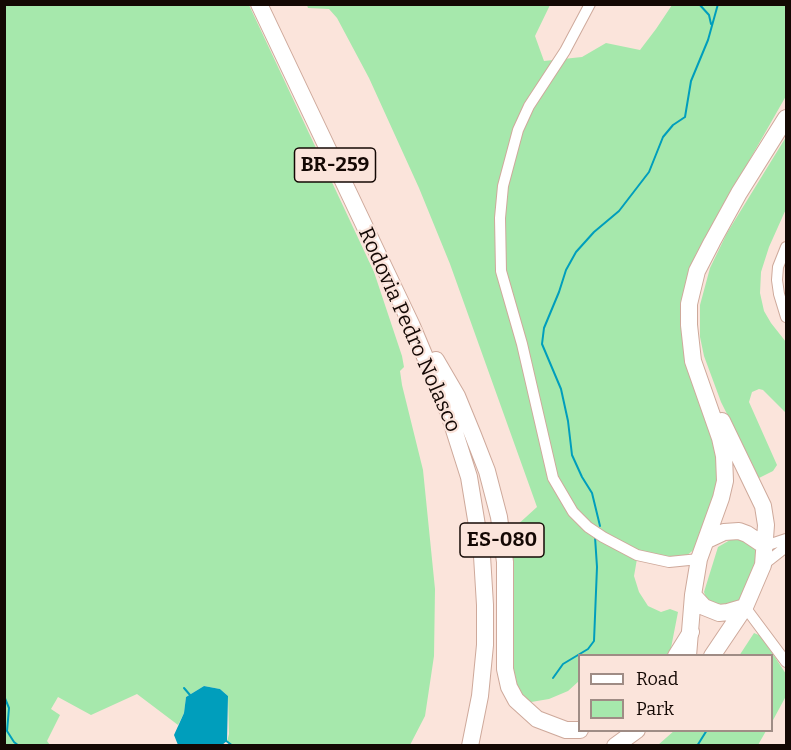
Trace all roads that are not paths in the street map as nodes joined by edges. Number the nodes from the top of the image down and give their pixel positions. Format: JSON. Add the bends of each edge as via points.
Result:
{"nodes":[{"id":1,"x":259,"y":4,"type":"edge"},
{"id":2,"x":590,"y":4,"type":"edge"},
{"id":3,"x":786,"y":118,"type":"edge"},
{"id":4,"x":786,"y":247,"type":"edge"},
{"id":5,"x":786,"y":317,"type":"edge"},
{"id":6,"x":412,"y":326,"type":"junction"},
{"id":7,"x":701,"y":384,"type":"junction"},
{"id":8,"x":786,"y":539,"type":"edge"},
{"id":9,"x":707,"y":540,"type":"junction"},
{"id":10,"x":765,"y":546,"type":"junction"},
{"id":11,"x":786,"y":548,"type":"edge"},
{"id":12,"x":699,"y":559,"type":"junction"},
{"id":13,"x":763,"y":565,"type":"junction"},
{"id":14,"x":693,"y":595,"type":"junction"},
{"id":15,"x":740,"y":614,"type":"junction"},
{"id":16,"x":691,"y":632,"type":"junction"},
{"id":17,"x":677,"y":654,"type":"edge"},
{"id":18,"x":687,"y":654,"type":"edge"},
{"id":19,"x":713,"y":654,"type":"edge"},
{"id":20,"x":786,"y":662,"type":"edge"},
{"id":21,"x":578,"y":730,"type":"edge"},
{"id":22,"x":634,"y":732,"type":"edge"},
{"id":23,"x":470,"y":746,"type":"edge"},
{"id":24,"x":615,"y":746,"type":"edge"}],
"edges":[{"from":1,"to":6,"type":"main road","name":"Rodovia Pedro Nolasco","number":"BR-259"},
{"from":2,"to":12,"type":"street","via":[[518,130],[503,186],[501,271],[553,478],[573,512],[588,527],[637,555],[669,562]]},
{"from":3,"to":7,"type":"main road","via":[[697,271],[689,304],[689,326],[693,361]]},
{"from":4,"to":5,"type":"street","via":[[777,280]]},
{"from":6,"to":21,"type":"main road","number":"ES-080","via":[[457,396],[487,471],[505,562],[505,669],[509,687],[516,700],[537,719],[566,730]]},
{"from":6,"to":23,"type":"main road","name":"Rodovia Pedro Nolasco","number":"BR-259","via":[[449,414],[476,513],[486,605],[485,645]]},
{"from":7,"to":9,"type":"main road","via":[[720,438],[725,481]]},
{"from":7,"to":10,"type":"main road","via":[[763,506]]},
{"from":8,"to":10,"type":"street"},
{"from":9,"to":10,"type":"main road","via":[[724,532],[739,531]]},
{"from":9,"to":12,"type":"main road"},
{"from":10,"to":13,"type":"main road"},
{"from":11,"to":13,"type":"street"},
{"from":12,"to":14,"type":"main road"},
{"from":13,"to":15,"type":"main road"},
{"from":14,"to":15,"type":"main road","via":[[704,607],[719,613]]},
{"from":14,"to":16,"type":"main road"},
{"from":15,"to":19,"type":"main road"},
{"from":15,"to":20,"type":"street","via":[[758,624]]},
{"from":16,"to":17,"type":"main road"},
{"from":16,"to":18,"type":"main road"},
{"from":22,"to":24,"type":"main road"}]}
